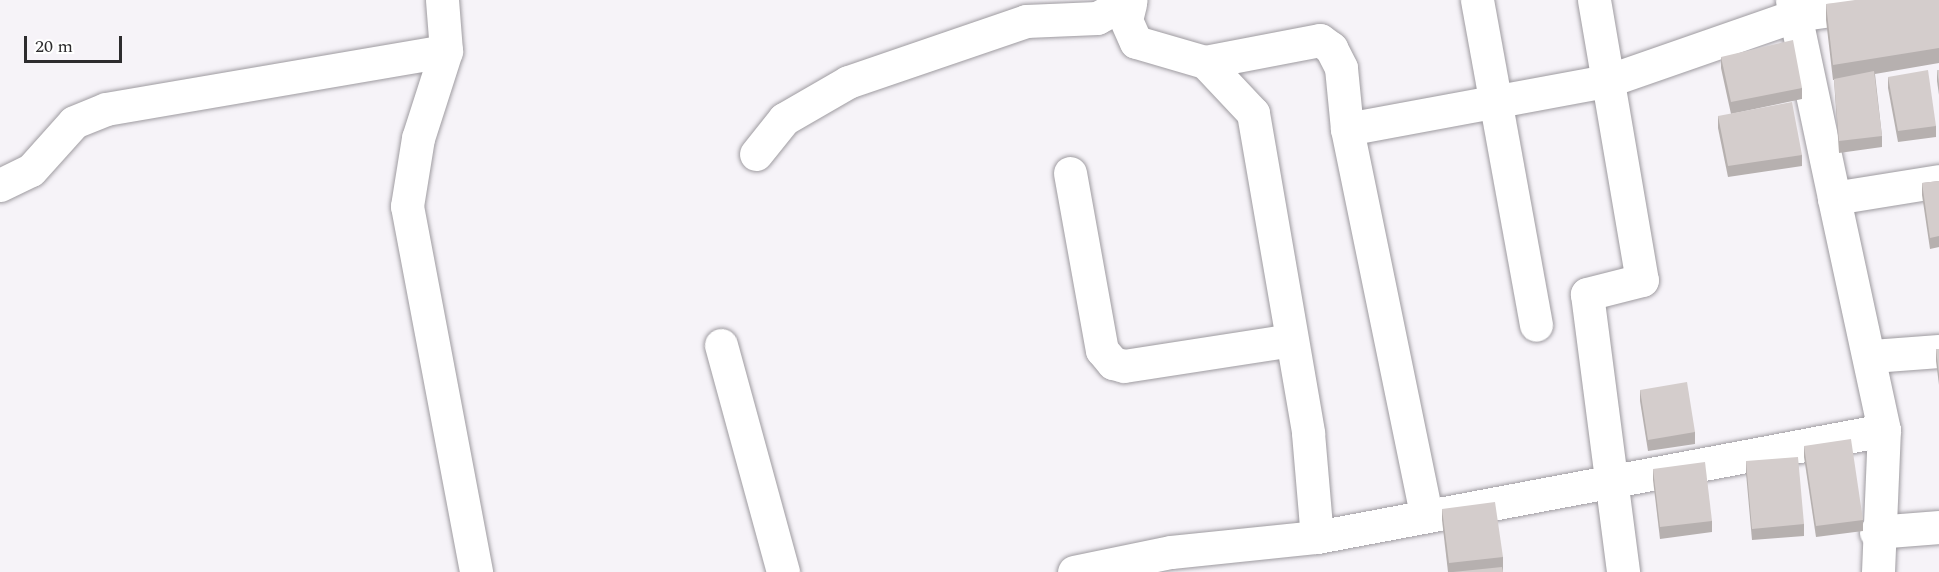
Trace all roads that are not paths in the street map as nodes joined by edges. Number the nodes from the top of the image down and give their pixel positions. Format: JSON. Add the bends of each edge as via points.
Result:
{"nodes":[{"id":1,"x":441,"y":0,"type":"edge"},
{"id":2,"x":1477,"y":0,"type":"edge"},
{"id":3,"x":1594,"y":0,"type":"edge"},
{"id":4,"x":1902,"y":0,"type":"edge"},
{"id":5,"x":1130,"y":2,"type":"edge"},
{"id":6,"x":1794,"y":8,"type":"edge"},
{"id":7,"x":446,"y":51,"type":"junction"},
{"id":8,"x":1205,"y":62,"type":"junction"},
{"id":9,"x":1607,"y":81,"type":"junction"},
{"id":10,"x":1497,"y":105,"type":"junction"},
{"id":11,"x":1347,"y":129,"type":"junction"},
{"id":12,"x":756,"y":154,"type":"dead end"},
{"id":13,"x":1070,"y":173,"type":"dead end"},
{"id":14,"x":1939,"y":181,"type":"edge"},
{"id":15,"x":0,"y":185,"type":"edge"},
{"id":16,"x":1834,"y":198,"type":"junction"},
{"id":17,"x":1536,"y":325,"type":"dead end"},
{"id":18,"x":1292,"y":340,"type":"junction"},
{"id":19,"x":721,"y":345,"type":"dead end"},
{"id":20,"x":1939,"y":351,"type":"edge"},
{"id":21,"x":1872,"y":356,"type":"junction"},
{"id":22,"x":1884,"y":430,"type":"junction"},
{"id":23,"x":1611,"y":478,"type":"junction"},
{"id":24,"x":1426,"y":515,"type":"junction"},
{"id":25,"x":1939,"y":527,"type":"edge"},
{"id":26,"x":1876,"y":532,"type":"junction"},
{"id":27,"x":1317,"y":537,"type":"junction"},
{"id":28,"x":1173,"y":562,"type":"edge"},
{"id":29,"x":476,"y":572,"type":"edge"},
{"id":30,"x":783,"y":572,"type":"edge"},
{"id":31,"x":1074,"y":572,"type":"edge"},
{"id":32,"x":1623,"y":572,"type":"edge"},
{"id":33,"x":1878,"y":572,"type":"edge"}],
"edges":[{"from":1,"to":7,"type":"street"},
{"from":2,"to":10,"type":"street"},
{"from":3,"to":9,"type":"street"},
{"from":4,"to":6,"type":"street"},
{"from":5,"to":8,"type":"street","via":[[1126,21],[1136,42]]},
{"from":5,"to":12,"type":"street","via":[[1097,18],[1026,21],[848,82],[784,119]]},
{"from":6,"to":9,"type":"street"},
{"from":6,"to":16,"type":"street"},
{"from":7,"to":15,"type":"street","via":[[106,109],[74,122],[31,170]]},
{"from":7,"to":29,"type":"street","via":[[418,138],[407,206]]},
{"from":8,"to":11,"type":"street","via":[[1320,40],[1331,48],[1341,68]]},
{"from":8,"to":18,"type":"street","via":[[1253,113]]},
{"from":9,"to":10,"type":"street"},
{"from":9,"to":23,"type":"street","via":[[1642,280],[1587,294]]},
{"from":10,"to":11,"type":"street"},
{"from":10,"to":17,"type":"street"},
{"from":11,"to":24,"type":"street"},
{"from":13,"to":18,"type":"street","via":[[1102,350],[1113,363],[1124,366]]},
{"from":14,"to":16,"type":"street"},
{"from":16,"to":21,"type":"street"},
{"from":18,"to":27,"type":"street"},
{"from":19,"to":30,"type":"street"},
{"from":20,"to":21,"type":"street"},
{"from":21,"to":22,"type":"street"},
{"from":22,"to":23,"type":"street"},
{"from":22,"to":26,"type":"street"},
{"from":23,"to":24,"type":"street"},
{"from":23,"to":32,"type":"street"},
{"from":24,"to":27,"type":"street"},
{"from":25,"to":26,"type":"street"},
{"from":26,"to":33,"type":"street"},
{"from":27,"to":28,"type":"street"},
{"from":28,"to":31,"type":"street"}]}
